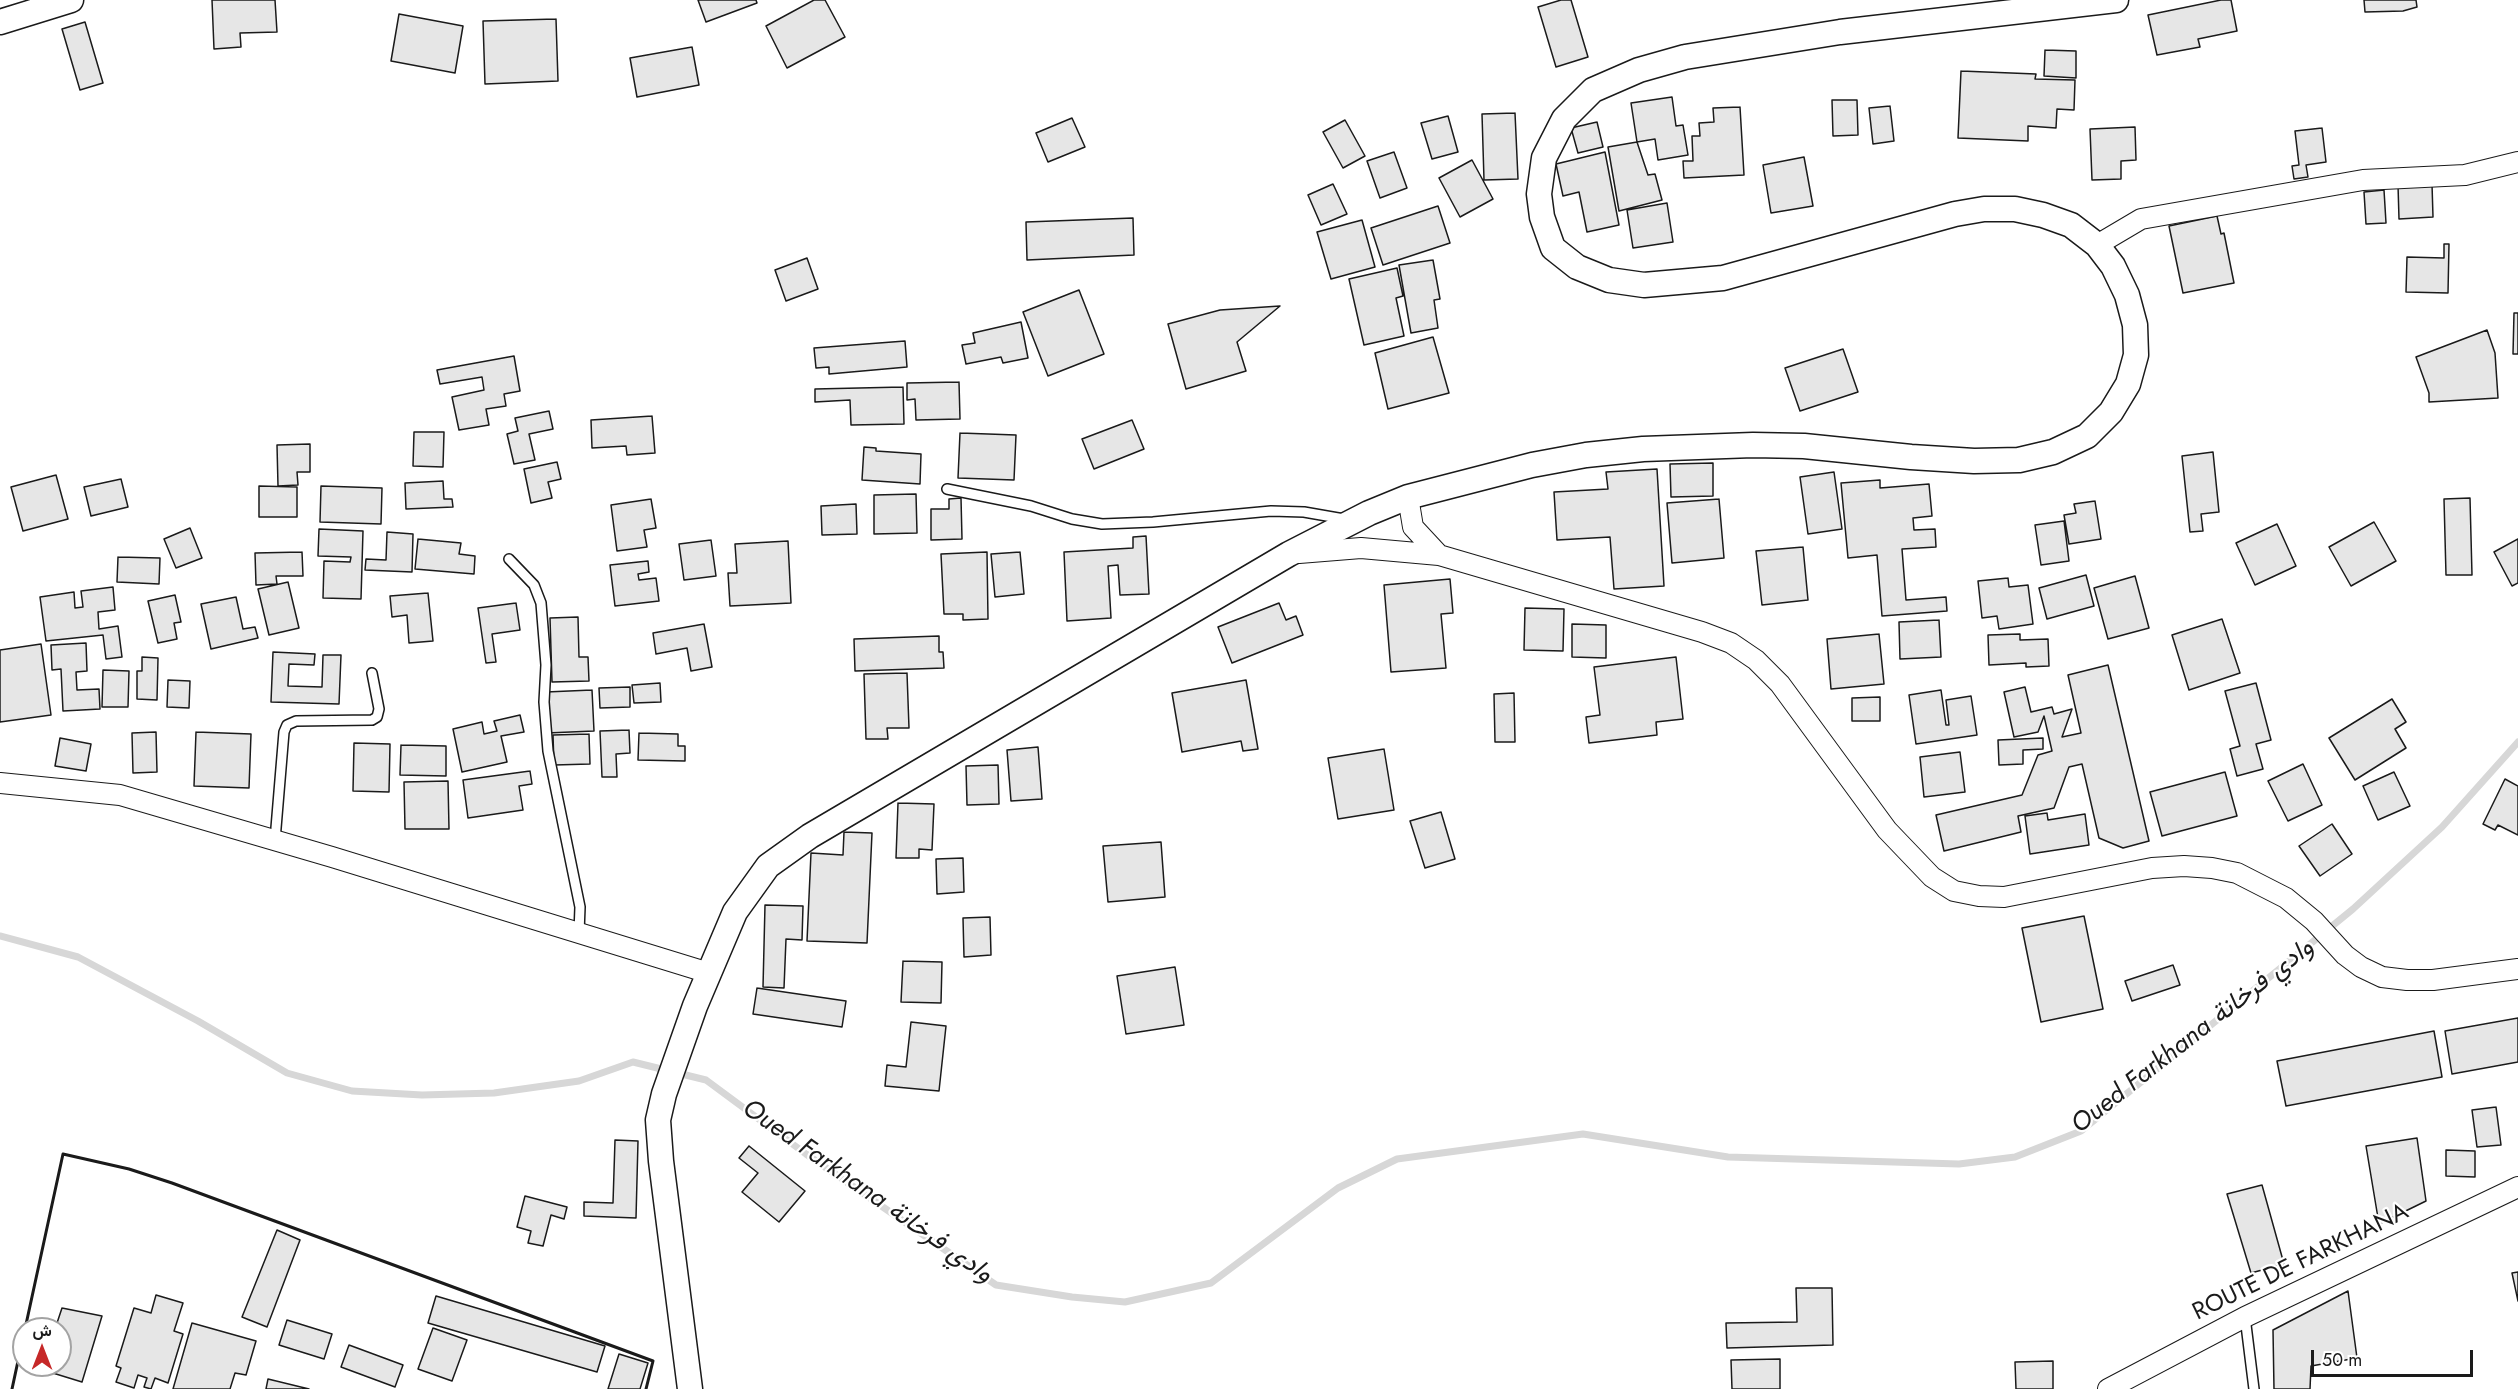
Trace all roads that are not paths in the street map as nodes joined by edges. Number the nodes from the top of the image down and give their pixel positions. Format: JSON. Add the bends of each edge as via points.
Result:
{"nodes":[{"id":1,"x":71,"y":0,"type":"edge"},
{"id":2,"x":2116,"y":0,"type":"edge"},
{"id":3,"x":1,"y":19,"type":"edge"},
{"id":4,"x":2518,"y":162,"type":"edge"},
{"id":5,"x":2097,"y":245,"type":"junction"},
{"id":6,"x":947,"y":489,"type":"dead end"},
{"id":7,"x":1408,"y":496,"type":"junction"},
{"id":8,"x":1355,"y":521,"type":"junction"},
{"id":9,"x":1289,"y":554,"type":"junction"},
{"id":10,"x":1439,"y":555,"type":"junction"},
{"id":11,"x":509,"y":560,"type":"dead end"},
{"id":12,"x":372,"y":673,"type":"dead end"},
{"id":13,"x":0,"y":783,"type":"edge"},
{"id":14,"x":275,"y":840,"type":"junction"},
{"id":15,"x":579,"y":933,"type":"junction"},
{"id":16,"x":2518,"y":969,"type":"edge"},
{"id":17,"x":710,"y":973,"type":"junction"},
{"id":18,"x":2518,"y":1187,"type":"edge"},
{"id":19,"x":2245,"y":1317,"type":"junction"},
{"id":20,"x":2132,"y":1382,"type":"edge"},
{"id":21,"x":690,"y":1389,"type":"edge"},
{"id":22,"x":2108,"y":1389,"type":"edge"},
{"id":23,"x":2254,"y":1389,"type":"edge"}],
"edges":[{"from":1,"to":3,"type":"street"},
{"from":2,"to":5,"type":"street","via":[[1840,32],[1685,57],[1640,70],[1593,90],[1564,118],[1544,158],[1539,194],[1553,248],[1577,267],[1598,276],[1644,285],[1723,278],[1984,209],[2043,214],[2072,225]]},
{"from":4,"to":5,"type":"street","via":[[2465,175],[2363,180],[2141,219]]},
{"from":5,"to":7,"type":"street","via":[[2127,295],[2135,325],[2136,355],[2128,384],[2111,412],[2087,436],[2053,452],[2019,460],[1974,461],[1804,446],[1643,449],[1532,465]]},
{"from":6,"to":8,"type":"lane","via":[[1102,524],[1271,511]]},
{"from":7,"to":8,"type":"street"},
{"from":7,"to":10,"type":"street","via":[[1413,527]]},
{"from":8,"to":9,"type":"street"},
{"from":9,"to":10,"type":"street","via":[[1361,548]]},
{"from":9,"to":17,"type":"street","via":[[810,836],[768,866],[735,912]]},
{"from":10,"to":16,"type":"street","via":[[1731,643],[1756,660],[1780,684],[1887,830],[1932,877],[1954,891],[2004,897],[2152,868],[2212,868],[2237,873],[2286,898],[2345,955],[2382,977],[2433,980]]},
{"from":11,"to":15,"type":"lane","via":[[534,585],[541,603],[548,751],[580,907]]},
{"from":12,"to":14,"type":"lane","via":[[377,717],[288,724],[284,732]]},
{"from":13,"to":14,"type":"street","via":[[120,795]]},
{"from":14,"to":15,"type":"street"},
{"from":15,"to":17,"type":"street"},
{"from":17,"to":21,"type":"street","via":[[695,1006],[658,1120]]},
{"from":18,"to":19,"type":"street","name":"ROUTE DE FARKHANA"},
{"from":19,"to":20,"type":"street","name":"ROUTE DE FARKHANA"},
{"from":19,"to":23,"type":"lane"},
{"from":20,"to":22,"type":"street","name":"ROUTE DE FARKHANA"}]}
